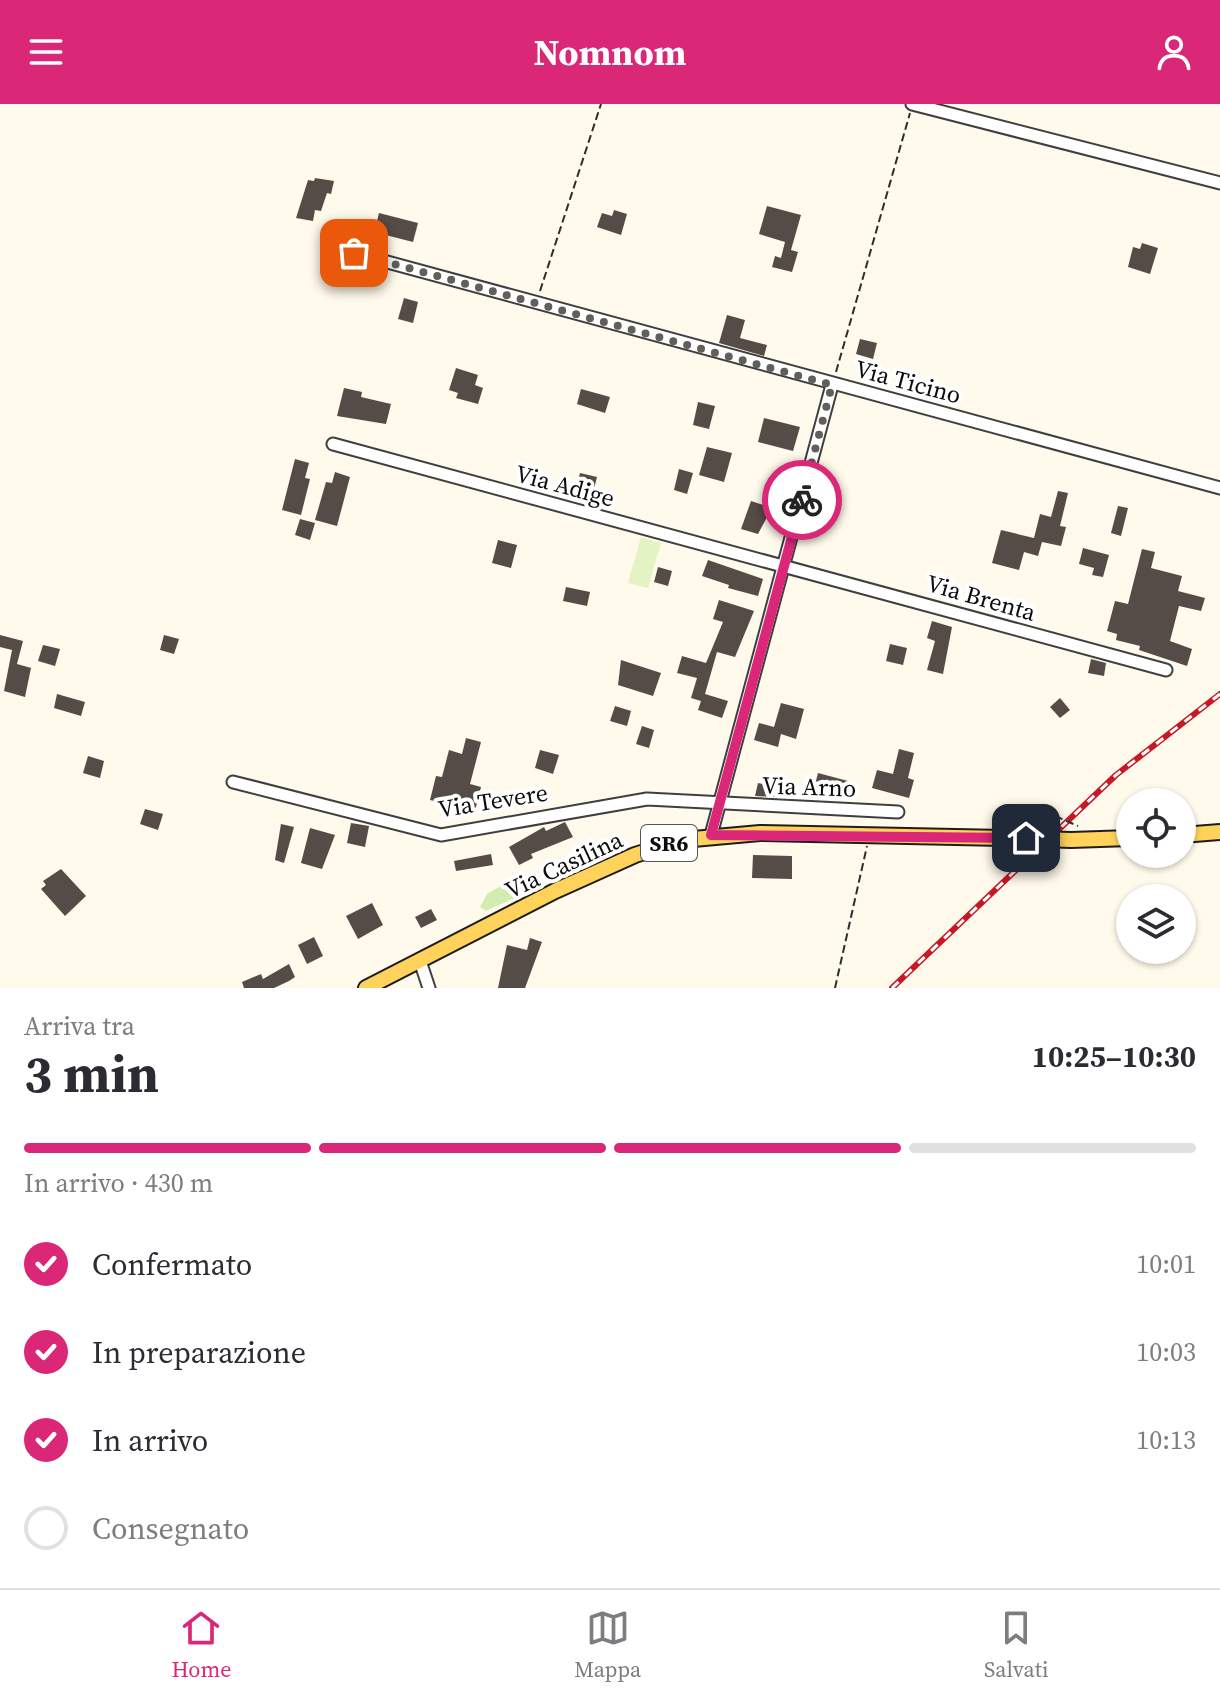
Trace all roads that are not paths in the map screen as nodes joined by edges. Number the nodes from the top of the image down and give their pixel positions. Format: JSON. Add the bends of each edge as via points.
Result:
{"nodes":[{"id":1,"x":912,"y":104,"type":"edge"},
{"id":2,"x":1220,"y":183,"type":"edge"},
{"id":3,"x":354,"y":253,"type":"dead end"},
{"id":4,"x":832,"y":385,"type":"junction"},
{"id":5,"x":333,"y":444,"type":"dead end"},
{"id":6,"x":1220,"y":488,"type":"edge"},
{"id":7,"x":785,"y":569,"type":"junction"},
{"id":8,"x":1166,"y":670,"type":"dead end"},
{"id":9,"x":233,"y":782,"type":"dead end"},
{"id":10,"x":719,"y":805,"type":"junction"},
{"id":11,"x":898,"y":812,"type":"dead end"},
{"id":12,"x":1220,"y":832,"type":"edge"},
{"id":13,"x":1196,"y":834,"type":"edge"},
{"id":14,"x":711,"y":835,"type":"junction"},
{"id":15,"x":1116,"y":837,"type":"edge"},
{"id":16,"x":420,"y":961,"type":"junction"},
{"id":17,"x":366,"y":988,"type":"edge"},
{"id":18,"x":429,"y":988,"type":"edge"}],
"edges":[{"from":1,"to":2,"type":"street"},
{"from":3,"to":4,"type":"street","name":"Via Ticino"},
{"from":4,"to":6,"type":"street","name":"Via Ticino"},
{"from":4,"to":7,"type":"street"},
{"from":5,"to":7,"type":"street","name":"Via Adige"},
{"from":7,"to":8,"type":"street","name":"Via Brenta"},
{"from":7,"to":10,"type":"street"},
{"from":9,"to":10,"type":"street","name":"Via Tevere","via":[[441,835],[635,801]]},
{"from":10,"to":11,"type":"street","name":"Via Arno"},
{"from":10,"to":14,"type":"street"},
{"from":12,"to":13,"type":"main road"},
{"from":14,"to":15,"type":"main road","name":"Via Casilina","number":"SR6","bridge":true},
{"from":14,"to":16,"type":"main road","name":"Via Casilina","number":"SR6","via":[[628,858]]},
{"from":16,"to":17,"type":"main road","name":"Via Casilina","number":"SR6"},
{"from":16,"to":18,"type":"street"}]}
